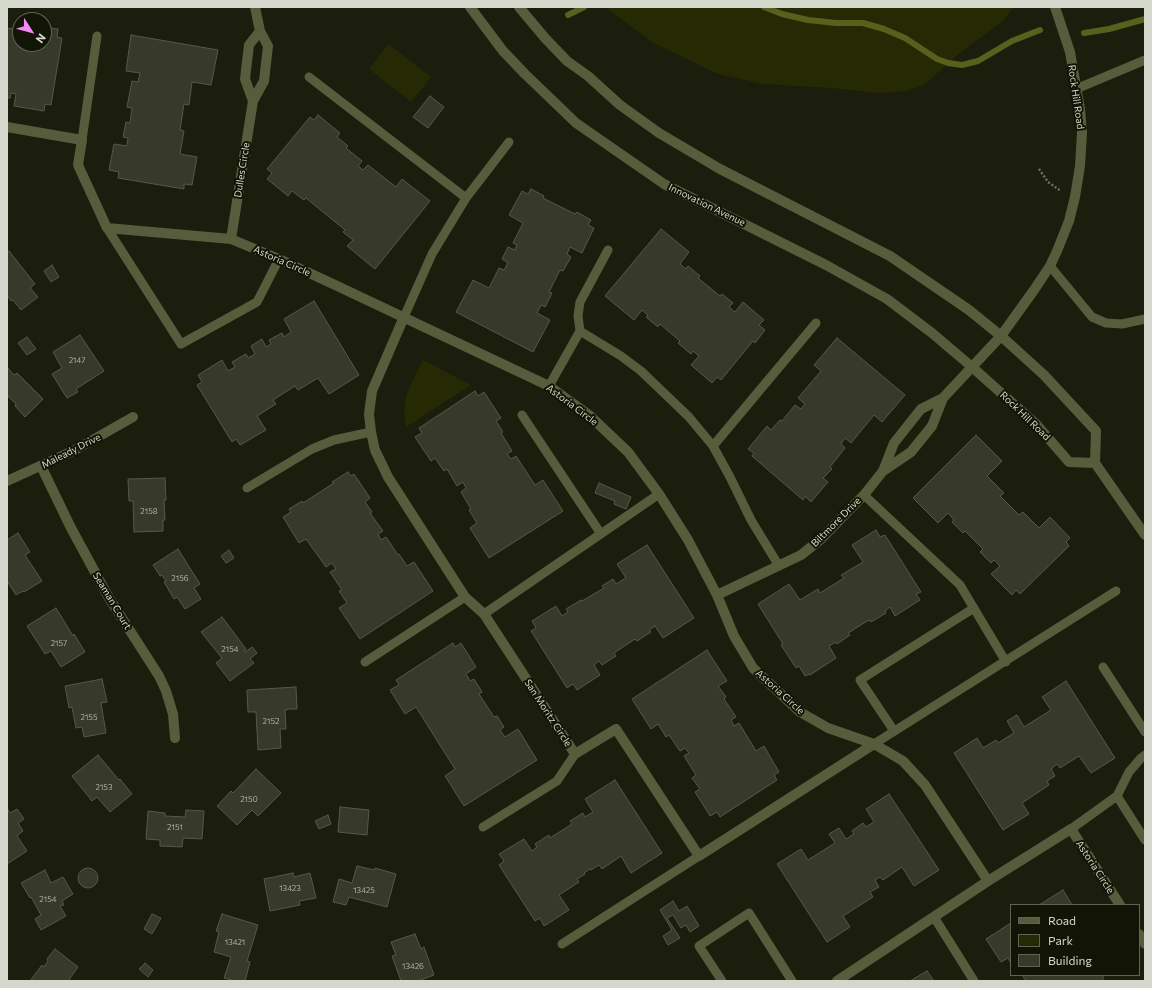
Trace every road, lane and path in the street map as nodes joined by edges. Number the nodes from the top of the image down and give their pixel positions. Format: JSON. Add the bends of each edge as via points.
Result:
{"nodes":[{"id":1,"x":255,"y":7,"type":"edge"},
{"id":2,"x":470,"y":7,"type":"edge"},
{"id":3,"x":519,"y":7,"type":"edge"},
{"id":4,"x":1055,"y":7,"type":"edge"},
{"id":5,"x":260,"y":31,"type":"junction"},
{"id":6,"x":97,"y":36,"type":"dead end"},
{"id":7,"x":1145,"y":60,"type":"edge"},
{"id":8,"x":309,"y":77,"type":"dead end"},
{"id":9,"x":1076,"y":89,"type":"junction"},
{"id":10,"x":253,"y":101,"type":"junction"},
{"id":11,"x":7,"y":127,"type":"edge"},
{"id":12,"x":82,"y":140,"type":"junction"},
{"id":13,"x":509,"y":142,"type":"dead end"},
{"id":14,"x":1038,"y":169,"type":"dead end"},
{"id":15,"x":1075,"y":197,"type":"junction"},
{"id":16,"x":466,"y":198,"type":"junction"},
{"id":17,"x":107,"y":228,"type":"junction"},
{"id":18,"x":231,"y":239,"type":"junction"},
{"id":19,"x":608,"y":250,"type":"dead end"},
{"id":20,"x":279,"y":259,"type":"junction"},
{"id":21,"x":1050,"y":266,"type":"junction"},
{"id":22,"x":404,"y":317,"type":"junction"},
{"id":23,"x":1145,"y":319,"type":"edge"},
{"id":24,"x":816,"y":323,"type":"dead end"},
{"id":25,"x":580,"y":331,"type":"junction"},
{"id":26,"x":1001,"y":336,"type":"junction"},
{"id":27,"x":972,"y":367,"type":"junction"},
{"id":28,"x":549,"y":386,"type":"junction"},
{"id":29,"x":943,"y":398,"type":"junction"},
{"id":30,"x":522,"y":415,"type":"dead end"},
{"id":31,"x":133,"y":417,"type":"dead end"},
{"id":32,"x":371,"y":432,"type":"junction"},
{"id":33,"x":713,"y":446,"type":"junction"},
{"id":34,"x":1095,"y":463,"type":"junction"},
{"id":35,"x":41,"y":466,"type":"junction"},
{"id":36,"x":883,"y":471,"type":"junction"},
{"id":37,"x":7,"y":481,"type":"edge"},
{"id":38,"x":247,"y":488,"type":"dead end"},
{"id":39,"x":659,"y":494,"type":"junction"},
{"id":40,"x":864,"y":494,"type":"junction"},
{"id":41,"x":601,"y":534,"type":"junction"},
{"id":42,"x":1145,"y":535,"type":"edge"},
{"id":43,"x":779,"y":566,"type":"junction"},
{"id":44,"x":1116,"y":591,"type":"dead end"},
{"id":45,"x":717,"y":595,"type":"junction"},
{"id":46,"x":465,"y":597,"type":"junction"},
{"id":47,"x":974,"y":608,"type":"junction"},
{"id":48,"x":484,"y":614,"type":"junction"},
{"id":49,"x":365,"y":662,"type":"dead end"},
{"id":50,"x":1006,"y":662,"type":"junction"},
{"id":51,"x":1103,"y":667,"type":"dead end"},
{"id":52,"x":894,"y":731,"type":"junction"},
{"id":53,"x":1145,"y":732,"type":"edge"},
{"id":54,"x":175,"y":738,"type":"dead end"},
{"id":55,"x":874,"y":744,"type":"junction"},
{"id":56,"x":574,"y":754,"type":"junction"},
{"id":57,"x":1145,"y":754,"type":"edge"},
{"id":58,"x":1117,"y":796,"type":"junction"},
{"id":59,"x":483,"y":827,"type":"dead end"},
{"id":60,"x":1071,"y":829,"type":"junction"},
{"id":61,"x":1145,"y":840,"type":"edge"},
{"id":62,"x":699,"y":856,"type":"junction"},
{"id":63,"x":988,"y":881,"type":"junction"},
{"id":64,"x":1119,"y":904,"type":"edge"},
{"id":65,"x":934,"y":917,"type":"junction"},
{"id":66,"x":562,"y":944,"type":"dead end"},
{"id":67,"x":722,"y":981,"type":"edge"},
{"id":68,"x":792,"y":981,"type":"edge"},
{"id":69,"x":836,"y":981,"type":"edge"},
{"id":70,"x":974,"y":981,"type":"edge"}],
"edges":[{"from":1,"to":5,"type":"street","name":"Dulles Circle"},
{"from":2,"to":27,"type":"street","name":"Innovation Avenue","via":[[512,60],[576,123],[664,184],[794,248],[887,299]]},
{"from":3,"to":26,"type":"street","via":[[567,61],[659,133],[720,169],[890,256],[969,310]]},
{"from":4,"to":9,"type":"street","name":"Rock Hill Road","via":[[1070,52]]},
{"from":5,"to":10,"type":"street","name":"Dulles Circle","via":[[268,46],[264,81]]},
{"from":5,"to":10,"type":"street","name":"Dulles Circle","via":[[248,45],[245,79]]},
{"from":6,"to":12,"type":"lane"},
{"from":7,"to":9,"type":"lane"},
{"from":8,"to":16,"type":"lane"},
{"from":9,"to":15,"type":"street","name":"Rock Hill Road","via":[[1082,132]]},
{"from":10,"to":18,"type":"street","name":"Dulles Circle"},
{"from":11,"to":12,"type":"street"},
{"from":12,"to":17,"type":"street","via":[[78,165]]},
{"from":13,"to":16,"type":"lane"},
{"from":14,"to":15,"type":"path","via":[[1048,182]]},
{"from":15,"to":21,"type":"street","name":"Rock Hill Road","via":[[1069,221]]},
{"from":16,"to":22,"type":"lane","via":[[432,254]]},
{"from":17,"to":18,"type":"street","name":"Astoria Circle"},
{"from":17,"to":20,"type":"lane","via":[[181,344],[257,302]]},
{"from":18,"to":20,"type":"street","name":"Astoria Circle"},
{"from":19,"to":25,"type":"lane","via":[[580,302]]},
{"from":20,"to":22,"type":"street","name":"Astoria Circle"},
{"from":21,"to":23,"type":"lane","via":[[1092,317],[1106,323],[1122,324]]},
{"from":21,"to":26,"type":"street","name":"Rock Hill Road"},
{"from":22,"to":28,"type":"street","name":"Astoria Circle"},
{"from":22,"to":32,"type":"street","name":"San Moritz Circle","via":[[372,391],[369,414]]},
{"from":24,"to":33,"type":"lane"},
{"from":25,"to":28,"type":"lane"},
{"from":25,"to":33,"type":"lane","via":[[641,371],[689,418]]},
{"from":26,"to":27,"type":"street","name":"Rock Hill Road"},
{"from":26,"to":34,"type":"street","via":[[1044,375],[1096,431]]},
{"from":27,"to":29,"type":"street","name":"Biltmore Drive"},
{"from":27,"to":34,"type":"street","name":"Rock Hill Road","via":[[1036,424],[1069,462]]},
{"from":28,"to":39,"type":"street","name":"Astoria Circle","via":[[589,415],[628,452]]},
{"from":29,"to":36,"type":"street","name":"Biltmore Drive","via":[[932,426],[911,452]]},
{"from":29,"to":36,"type":"street","name":"Biltmore Drive","via":[[921,410],[894,443]]},
{"from":30,"to":41,"type":"lane"},
{"from":31,"to":35,"type":"street","name":"Maleady Drive"},
{"from":32,"to":38,"type":"lane","via":[[334,440],[312,449]]},
{"from":32,"to":46,"type":"street","name":"San Moritz Circle","via":[[375,450],[388,477]]},
{"from":33,"to":43,"type":"lane","via":[[751,520]]},
{"from":34,"to":42,"type":"street"},
{"from":35,"to":37,"type":"street","name":"Maleady Drive"},
{"from":35,"to":54,"type":"street","name":"Seaman Court","via":[[109,598],[159,676],[173,714]]},
{"from":36,"to":40,"type":"street","name":"Biltmore Drive"},
{"from":39,"to":41,"type":"lane"},
{"from":39,"to":45,"type":"street","name":"Astoria Circle","via":[[688,540]]},
{"from":40,"to":43,"type":"street","name":"Biltmore Drive","via":[[820,540]]},
{"from":40,"to":47,"type":"lane","via":[[960,585]]},
{"from":41,"to":48,"type":"lane"},
{"from":43,"to":45,"type":"street","name":"Biltmore Drive"},
{"from":44,"to":50,"type":"lane"},
{"from":45,"to":55,"type":"street","name":"Astoria Circle","via":[[734,636],[753,668],[777,692],[800,712],[823,725]]},
{"from":46,"to":48,"type":"street","name":"San Moritz Circle"},
{"from":46,"to":49,"type":"lane"},
{"from":47,"to":50,"type":"lane"},
{"from":47,"to":52,"type":"lane","via":[[860,680]]},
{"from":48,"to":56,"type":"street","name":"San Moritz Circle"},
{"from":50,"to":52,"type":"lane"},
{"from":51,"to":53,"type":"lane"},
{"from":52,"to":55,"type":"lane"},
{"from":55,"to":62,"type":"street"},
{"from":55,"to":63,"type":"street","name":"Astoria Circle","via":[[903,761],[925,785]]},
{"from":56,"to":59,"type":"lane","via":[[557,781]]},
{"from":56,"to":62,"type":"street","name":"San Moritz Circle","via":[[616,729]]},
{"from":57,"to":58,"type":"lane","via":[[1129,772]]},
{"from":58,"to":60,"type":"lane"},
{"from":58,"to":61,"type":"lane"},
{"from":60,"to":63,"type":"street","name":"Astoria Circle"},
{"from":60,"to":64,"type":"street","name":"Astoria Circle"},
{"from":62,"to":66,"type":"lane"},
{"from":63,"to":65,"type":"street","name":"Astoria Circle"},
{"from":65,"to":69,"type":"street","name":"Astoria Circle"},
{"from":65,"to":70,"type":"lane"},
{"from":67,"to":68,"type":"lane","via":[[699,946],[749,913]]}]}
